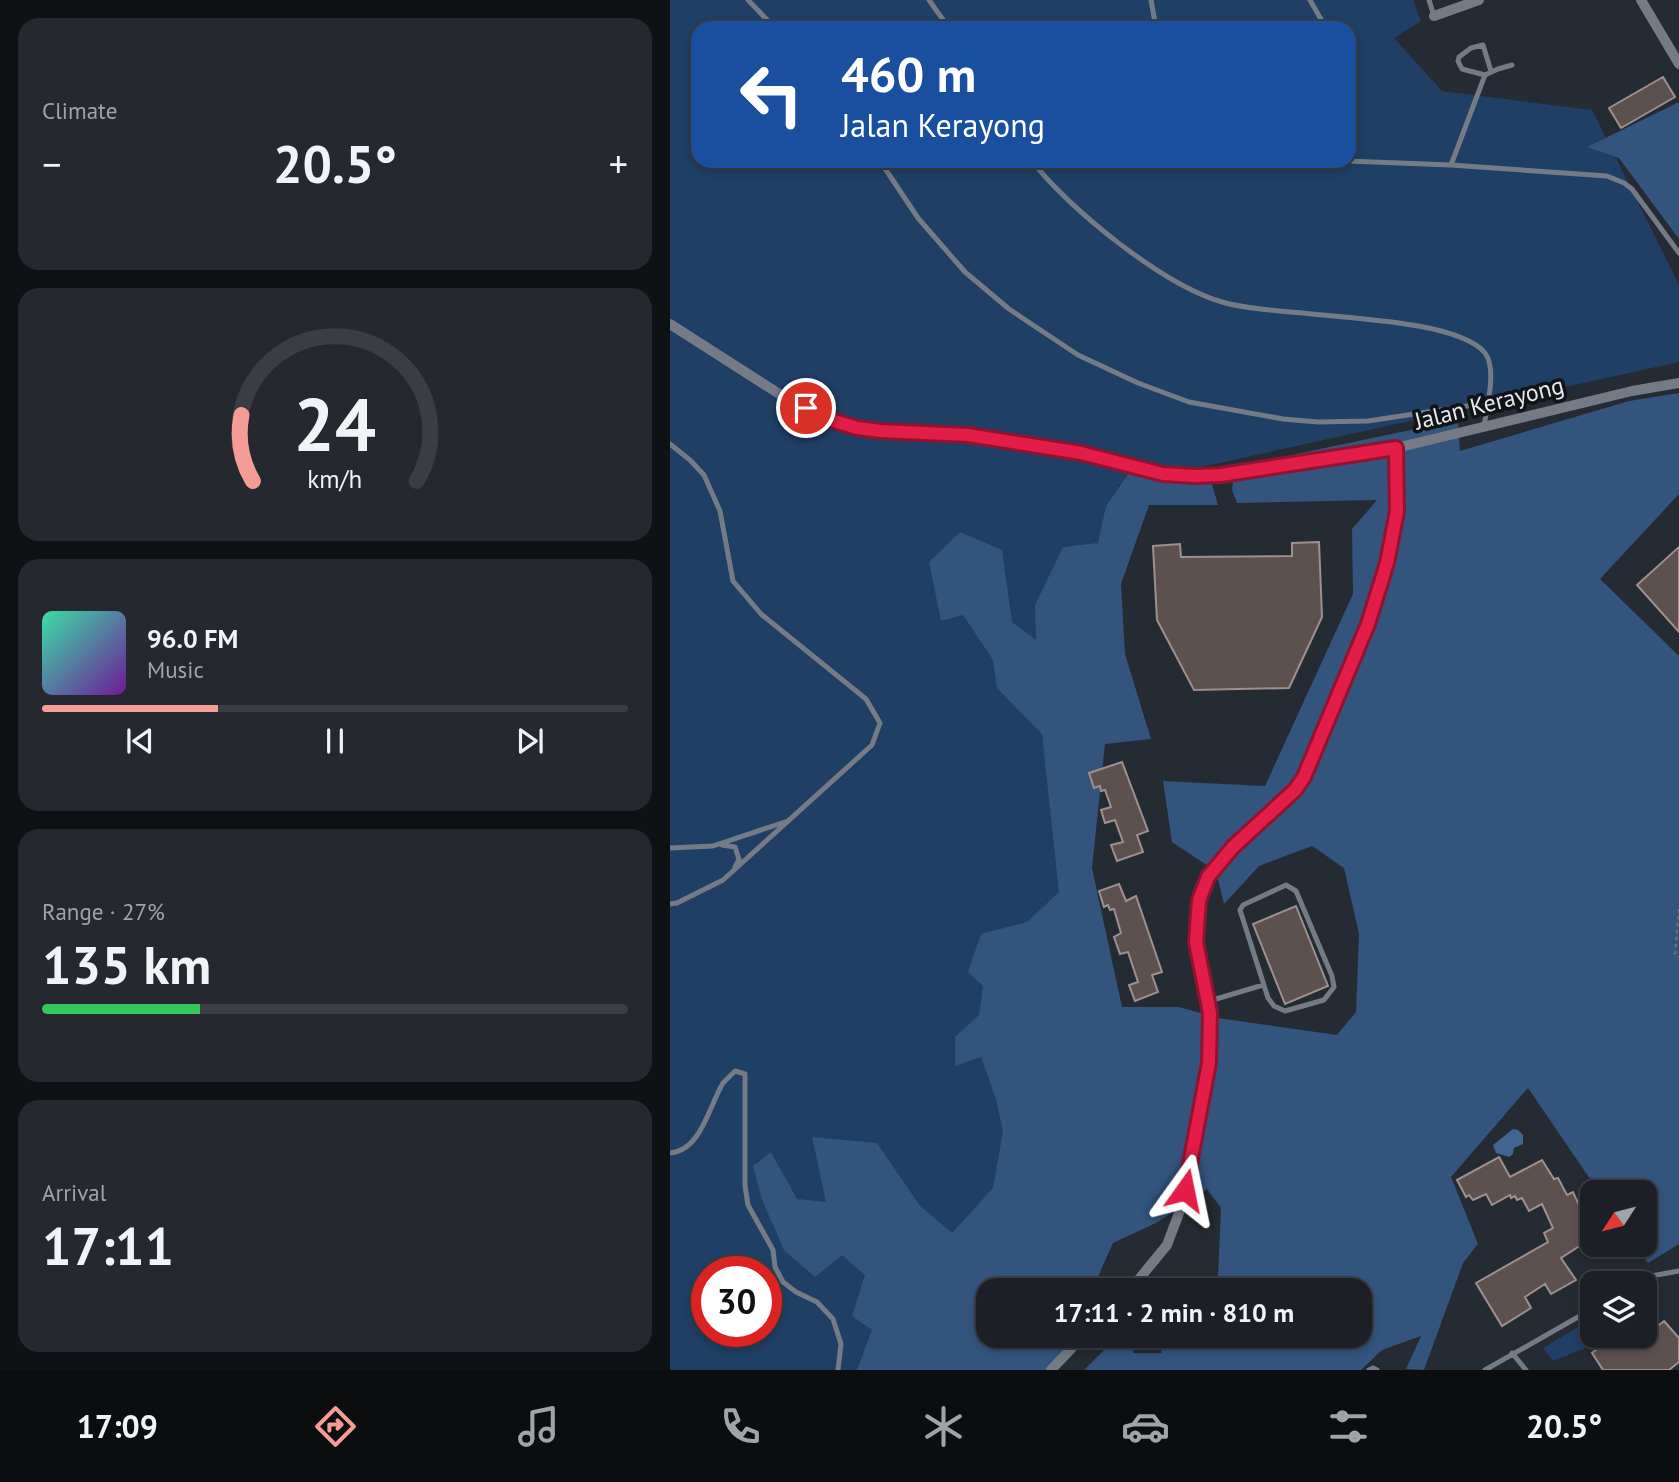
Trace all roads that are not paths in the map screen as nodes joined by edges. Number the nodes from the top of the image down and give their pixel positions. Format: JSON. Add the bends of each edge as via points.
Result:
{"nodes":[{"id":1,"x":748,"y":0,"type":"edge"},
{"id":2,"x":929,"y":0,"type":"edge"},
{"id":3,"x":1151,"y":0,"type":"edge"},
{"id":4,"x":1310,"y":0,"type":"edge"},
{"id":5,"x":1429,"y":0,"type":"edge"},
{"id":6,"x":1479,"y":0,"type":"edge"},
{"id":7,"x":1641,"y":0,"type":"edge"},
{"id":8,"x":1434,"y":16,"type":"joint"},
{"id":9,"x":768,"y":21,"type":"edge"},
{"id":10,"x":944,"y":21,"type":"edge"},
{"id":11,"x":1155,"y":21,"type":"edge"},
{"id":12,"x":1322,"y":21,"type":"edge"},
{"id":13,"x":1679,"y":64,"type":"edge"},
{"id":14,"x":1512,"y":65,"type":"dead end"},
{"id":15,"x":1491,"y":71,"type":"junction"},
{"id":16,"x":1485,"y":75,"type":"junction"},
{"id":17,"x":1356,"y":161,"type":"edge"},
{"id":18,"x":1451,"y":165,"type":"junction"},
{"id":19,"x":885,"y":168,"type":"edge"},
{"id":20,"x":1038,"y":168,"type":"edge"},
{"id":21,"x":1679,"y":253,"type":"edge"},
{"id":22,"x":670,"y":324,"type":"edge"},
{"id":23,"x":1679,"y":383,"type":"edge"},
{"id":24,"x":1487,"y":403,"type":"junction"},
{"id":25,"x":1484,"y":426,"type":"junction"},
{"id":26,"x":670,"y":444,"type":"edge"},
{"id":27,"x":1396,"y":448,"type":"junction"},
{"id":28,"x":791,"y":820,"type":"junction"},
{"id":29,"x":713,"y":846,"type":"junction"},
{"id":30,"x":670,"y":848,"type":"edge"},
{"id":31,"x":723,"y":880,"type":"junction"},
{"id":32,"x":670,"y":904,"type":"edge"},
{"id":33,"x":1263,"y":985,"type":"junction"},
{"id":34,"x":1206,"y":1002,"type":"junction"},
{"id":35,"x":670,"y":1153,"type":"edge"},
{"id":36,"x":1677,"y":1274,"type":"edge"},
{"id":37,"x":1657,"y":1276,"type":"edge"},
{"id":38,"x":1140,"y":1278,"type":"edge"},
{"id":39,"x":1580,"y":1315,"type":"edge"},
{"id":40,"x":1072,"y":1348,"type":"edge"},
{"id":41,"x":1512,"y":1353,"type":"junction"},
{"id":42,"x":838,"y":1370,"type":"edge"},
{"id":43,"x":1051,"y":1370,"type":"edge"},
{"id":44,"x":1369,"y":1370,"type":"edge"},
{"id":45,"x":1377,"y":1370,"type":"edge"},
{"id":46,"x":1486,"y":1370,"type":"edge"},
{"id":47,"x":1526,"y":1370,"type":"edge"}],
"edges":[{"from":1,"to":9,"type":"lane"},
{"from":2,"to":10,"type":"lane"},
{"from":3,"to":11,"type":"lane"},
{"from":4,"to":12,"type":"lane"},
{"from":5,"to":8,"type":"lane"},
{"from":6,"to":8,"type":"street"},
{"from":7,"to":13,"type":"street"},
{"from":14,"to":15,"type":"lane"},
{"from":15,"to":16,"type":"lane"},
{"from":15,"to":16,"type":"lane","via":[[1483,45],[1459,57],[1462,69]]},
{"from":16,"to":18,"type":"lane"},
{"from":17,"to":18,"type":"lane"},
{"from":18,"to":21,"type":"lane","via":[[1617,179],[1632,189]]},
{"from":19,"to":24,"type":"lane","via":[[918,218],[965,272],[1009,309],[1078,355],[1138,383],[1189,402],[1318,422],[1368,421]]},
{"from":20,"to":24,"type":"lane","via":[[1074,205],[1149,266],[1222,302],[1286,313],[1370,319],[1437,330],[1474,343],[1487,355],[1491,376]]},
{"from":22,"to":27,"type":"street","name":"Jalan Kerayong","via":[[784,397],[857,428],[980,437],[1081,453],[1163,474],[1195,476]]},
{"from":23,"to":25,"type":"street","name":"Jalan Kerayong"},
{"from":24,"to":25,"type":"lane"},
{"from":25,"to":27,"type":"street","name":"Jalan Kerayong"},
{"from":26,"to":28,"type":"lane","via":[[704,475],[720,511],[733,581],[761,614],[866,699],[880,723],[872,745]]},
{"from":27,"to":34,"type":"street","via":[[1397,511],[1389,556],[1368,624],[1304,777],[1233,847],[1208,877],[1199,900],[1196,942]]},
{"from":28,"to":29,"type":"lane"},
{"from":28,"to":31,"type":"lane"},
{"from":29,"to":30,"type":"lane"},
{"from":29,"to":31,"type":"lane","via":[[735,847],[739,859]]},
{"from":31,"to":32,"type":"lane"},
{"from":33,"to":33,"type":"lane","via":[[1240,910],[1286,885],[1296,891],[1334,987],[1324,1000],[1285,1011],[1274,1006]]},
{"from":33,"to":34,"type":"lane"},
{"from":34,"to":38,"type":"street","via":[[1209,1063],[1179,1213],[1167,1245]]},
{"from":35,"to":42,"type":"lane","via":[[685,1149],[735,1070],[745,1074],[748,1205],[773,1250],[783,1282],[817,1302],[833,1319],[841,1344]]},
{"from":36,"to":37,"type":"lane"},
{"from":39,"to":41,"type":"lane"},
{"from":40,"to":43,"type":"street"},
{"from":41,"to":46,"type":"lane"},
{"from":41,"to":47,"type":"lane"},
{"from":44,"to":45,"type":"lane"}]}
